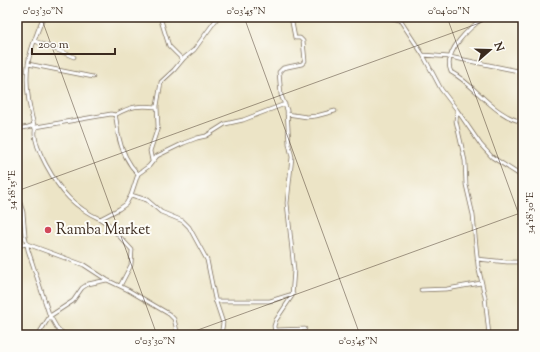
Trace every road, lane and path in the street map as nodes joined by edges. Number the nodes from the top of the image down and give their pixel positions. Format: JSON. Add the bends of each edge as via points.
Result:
{"nodes":[{"id":1,"x":43,"y":17,"type":"edge"},
{"id":2,"x":160,"y":17,"type":"edge"},
{"id":3,"x":218,"y":17,"type":"edge"},
{"id":4,"x":291,"y":17,"type":"edge"},
{"id":5,"x":388,"y":17,"type":"edge"},
{"id":6,"x":485,"y":17,"type":"edge"},
{"id":7,"x":399,"y":19,"type":"edge"},
{"id":8,"x":35,"y":41,"type":"junction"},
{"id":9,"x":423,"y":55,"type":"junction"},
{"id":10,"x":74,"y":57,"type":"dead end"},
{"id":11,"x":450,"y":57,"type":"junction"},
{"id":12,"x":182,"y":59,"type":"junction"},
{"id":13,"x":28,"y":64,"type":"junction"},
{"id":14,"x":523,"y":72,"type":"edge"},
{"id":15,"x":93,"y":76,"type":"dead end"},
{"id":16,"x":285,"y":104,"type":"junction"},
{"id":17,"x":157,"y":107,"type":"junction"},
{"id":18,"x":457,"y":110,"type":"junction"},
{"id":19,"x":335,"y":111,"type":"dead end"},
{"id":20,"x":287,"y":114,"type":"junction"},
{"id":21,"x":115,"y":115,"type":"junction"},
{"id":22,"x":523,"y":122,"type":"edge"},
{"id":23,"x":34,"y":127,"type":"junction"},
{"id":24,"x":17,"y":129,"type":"edge"},
{"id":25,"x":152,"y":161,"type":"junction"},
{"id":26,"x":138,"y":174,"type":"junction"},
{"id":27,"x":523,"y":177,"type":"edge"},
{"id":28,"x":17,"y":194,"type":"edge"},
{"id":29,"x":131,"y":195,"type":"junction"},
{"id":30,"x":100,"y":219,"type":"junction"},
{"id":31,"x":27,"y":244,"type":"junction"},
{"id":32,"x":17,"y":246,"type":"edge"},
{"id":33,"x":477,"y":259,"type":"junction"},
{"id":34,"x":523,"y":262,"type":"edge"},
{"id":35,"x":107,"y":280,"type":"junction"},
{"id":36,"x":481,"y":283,"type":"junction"},
{"id":37,"x":120,"y":286,"type":"junction"},
{"id":38,"x":421,"y":290,"type":"dead end"},
{"id":39,"x":293,"y":294,"type":"junction"},
{"id":40,"x":215,"y":301,"type":"junction"},
{"id":41,"x":50,"y":316,"type":"junction"},
{"id":42,"x":305,"y":329,"type":"dead end"},
{"id":43,"x":58,"y":330,"type":"junction"},
{"id":44,"x":275,"y":330,"type":"junction"},
{"id":45,"x":38,"y":335,"type":"edge"},
{"id":46,"x":61,"y":335,"type":"edge"},
{"id":47,"x":66,"y":335,"type":"edge"},
{"id":48,"x":178,"y":335,"type":"edge"},
{"id":49,"x":221,"y":335,"type":"edge"},
{"id":50,"x":275,"y":335,"type":"edge"},
{"id":51,"x":488,"y":335,"type":"edge"}],
"edges":[{"from":1,"to":8,"type":"street"},
{"from":2,"to":12,"type":"street","via":[[169,46]]},
{"from":3,"to":12,"type":"street","via":[[198,45]]},
{"from":4,"to":16,"type":"street","via":[[295,38],[303,41],[305,61],[283,68],[279,72],[281,95]]},
{"from":5,"to":7,"type":"street"},
{"from":6,"to":11,"type":"street","via":[[463,36]]},
{"from":7,"to":9,"type":"street"},
{"from":8,"to":10,"type":"street"},
{"from":8,"to":13,"type":"street"},
{"from":9,"to":11,"type":"street"},
{"from":9,"to":18,"type":"street","via":[[441,89]]},
{"from":11,"to":14,"type":"street"},
{"from":11,"to":22,"type":"street","via":[[451,72],[501,112]]},
{"from":12,"to":17,"type":"street","via":[[161,82]]},
{"from":13,"to":15,"type":"street"},
{"from":13,"to":23,"type":"street","via":[[29,101]]},
{"from":16,"to":20,"type":"street"},
{"from":16,"to":25,"type":"street","via":[[225,124],[204,137],[162,153]]},
{"from":17,"to":21,"type":"street","via":[[136,106]]},
{"from":17,"to":25,"type":"street","via":[[158,127],[150,151]]},
{"from":18,"to":27,"type":"street","via":[[487,152]]},
{"from":18,"to":33,"type":"street","via":[[456,122],[465,161]]},
{"from":19,"to":20,"type":"street","via":[[307,117]]},
{"from":20,"to":39,"type":"street","via":[[292,159],[287,203],[294,265]]},
{"from":21,"to":23,"type":"street"},
{"from":21,"to":26,"type":"street","via":[[125,154]]},
{"from":23,"to":24,"type":"street"},
{"from":23,"to":30,"type":"street","via":[[34,137],[42,157],[63,192],[79,207]]},
{"from":25,"to":26,"type":"street"},
{"from":26,"to":29,"type":"street"},
{"from":28,"to":31,"type":"street","via":[[23,212]]},
{"from":29,"to":30,"type":"street","via":[[122,208]]},
{"from":29,"to":40,"type":"street","via":[[148,200],[161,212],[187,225],[206,257]]},
{"from":30,"to":37,"type":"street","via":[[132,250],[131,265]]},
{"from":31,"to":32,"type":"street"},
{"from":31,"to":35,"type":"street","via":[[84,265]]},
{"from":31,"to":41,"type":"street"},
{"from":33,"to":34,"type":"street"},
{"from":33,"to":36,"type":"street"},
{"from":35,"to":37,"type":"street"},
{"from":35,"to":41,"type":"street","via":[[83,286],[73,301]]},
{"from":36,"to":38,"type":"street","via":[[447,289]]},
{"from":36,"to":51,"type":"street","via":[[485,297]]},
{"from":37,"to":48,"type":"street","via":[[169,314],[174,319]]},
{"from":39,"to":40,"type":"street","via":[[270,301]]},
{"from":39,"to":44,"type":"street","via":[[276,320]]},
{"from":40,"to":49,"type":"street","via":[[223,324]]},
{"from":41,"to":43,"type":"street"},
{"from":41,"to":45,"type":"street"},
{"from":42,"to":44,"type":"street"},
{"from":43,"to":46,"type":"street"},
{"from":43,"to":47,"type":"street"},
{"from":44,"to":50,"type":"street"}]}
